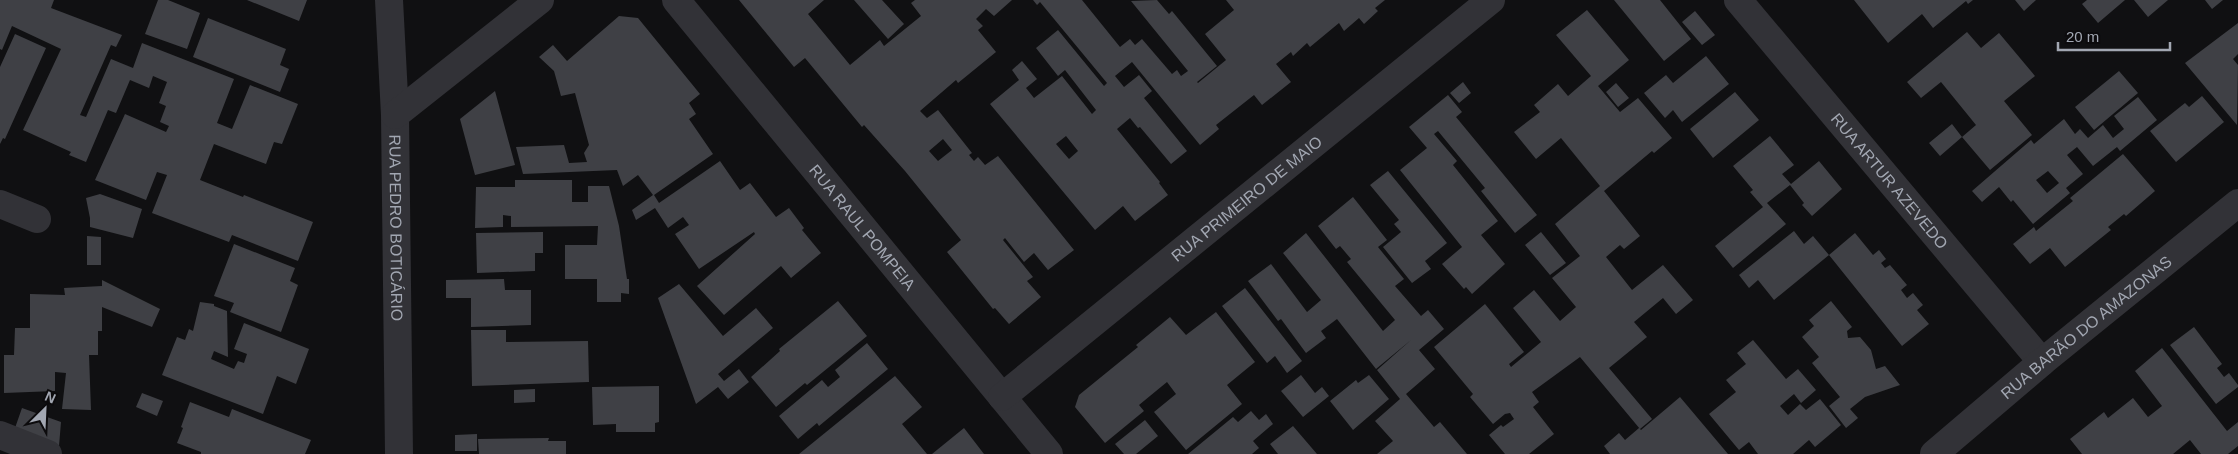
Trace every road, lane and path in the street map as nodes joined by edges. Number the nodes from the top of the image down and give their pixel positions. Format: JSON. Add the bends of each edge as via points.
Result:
{"nodes":[{"id":1,"x":389,"y":0,"type":"edge"},
{"id":2,"x":540,"y":0,"type":"edge"},
{"id":3,"x":676,"y":0,"type":"edge"},
{"id":4,"x":1491,"y":0,"type":"edge"},
{"id":5,"x":1738,"y":0,"type":"edge"},
{"id":6,"x":395,"y":115,"type":"junction"},
{"id":7,"x":2238,"y":203,"type":"edge"},
{"id":8,"x":0,"y":204,"type":"edge"},
{"id":9,"x":37,"y":220,"type":"dead end"},
{"id":10,"x":2042,"y":362,"type":"junction"},
{"id":11,"x":1002,"y":397,"type":"junction"},
{"id":12,"x":0,"y":435,"type":"edge"},
{"id":13,"x":48,"y":454,"type":"edge"},
{"id":14,"x":399,"y":454,"type":"edge"},
{"id":15,"x":1049,"y":454,"type":"edge"},
{"id":16,"x":1934,"y":454,"type":"edge"}],
"edges":[{"from":1,"to":6,"type":"street","name":"RUA PEDRO BOTICÁRIO"},
{"from":2,"to":6,"type":"street"},
{"from":3,"to":11,"type":"street","name":"RUA RAUL POMPEIA"},
{"from":4,"to":11,"type":"street","name":"RUA PRIMEIRO DE MAIO"},
{"from":5,"to":10,"type":"street","name":"RUA ARTUR AZEVEDO"},
{"from":6,"to":14,"type":"street","name":"RUA PEDRO BOTICÁRIO"},
{"from":7,"to":10,"type":"street","name":"RUA BARÃO DO AMAZONAS"},
{"from":8,"to":9,"type":"street"},
{"from":10,"to":16,"type":"street","name":"RUA BARÃO DO AMAZONAS"},
{"from":11,"to":15,"type":"street","name":"RUA RAUL POMPEIA"},
{"from":12,"to":13,"type":"street"}]}
